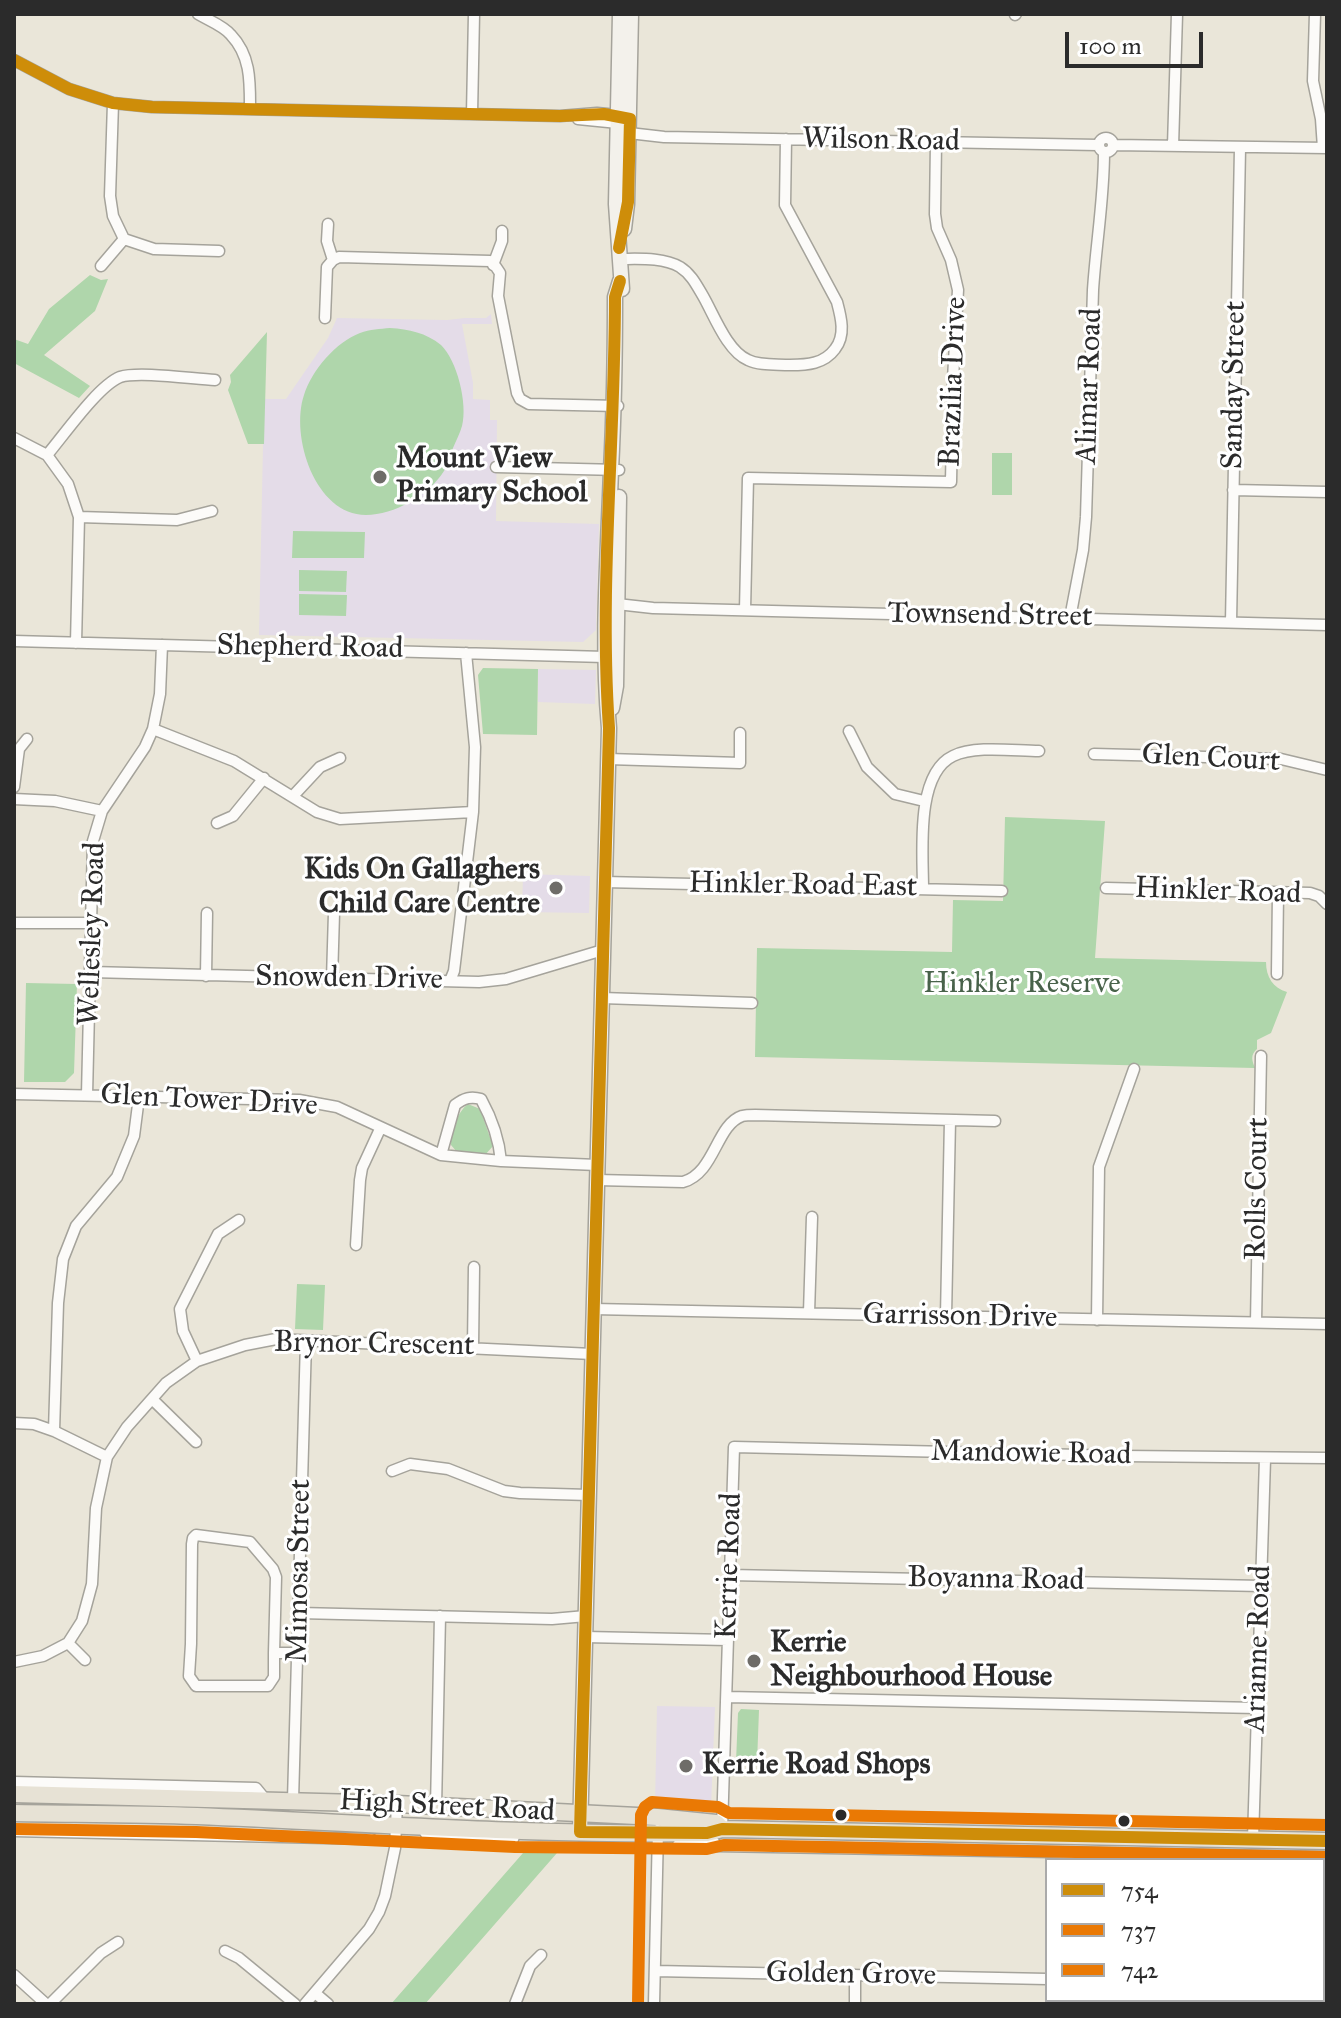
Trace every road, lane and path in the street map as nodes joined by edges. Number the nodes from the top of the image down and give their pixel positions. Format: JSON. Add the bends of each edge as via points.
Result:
{"nodes":[{"id":1,"x":198,"y":14,"type":"edge"},
{"id":2,"x":474,"y":14,"type":"edge"},
{"id":3,"x":620,"y":14,"type":"edge"},
{"id":4,"x":631,"y":14,"type":"edge"},
{"id":5,"x":1177,"y":14,"type":"edge"},
{"id":6,"x":1315,"y":14,"type":"edge"},
{"id":7,"x":14,"y":61,"type":"edge"},
{"id":8,"x":113,"y":103,"type":"junction"},
{"id":9,"x":250,"y":109,"type":"junction"},
{"id":10,"x":472,"y":114,"type":"junction"},
{"id":11,"x":560,"y":116,"type":"junction"},
{"id":12,"x":623,"y":124,"type":"junction"},
{"id":13,"x":786,"y":139,"type":"junction"},
{"id":14,"x":936,"y":142,"type":"junction"},
{"id":15,"x":1173,"y":146,"type":"junction"},
{"id":16,"x":1105,"y":147,"type":"junction"},
{"id":17,"x":1240,"y":148,"type":"junction"},
{"id":18,"x":1325,"y":148,"type":"edge"},
{"id":19,"x":328,"y":224,"type":"dead end"},
{"id":20,"x":502,"y":231,"type":"dead end"},
{"id":21,"x":124,"y":239,"type":"junction"},
{"id":22,"x":620,"y":246,"type":"junction"},
{"id":23,"x":219,"y":251,"type":"dead end"},
{"id":24,"x":333,"y":260,"type":"junction"},
{"id":25,"x":493,"y":265,"type":"junction"},
{"id":26,"x":101,"y":266,"type":"dead end"},
{"id":27,"x":325,"y":318,"type":"dead end"},
{"id":28,"x":215,"y":380,"type":"dead end"},
{"id":29,"x":617,"y":406,"type":"junction"},
{"id":30,"x":14,"y":438,"type":"edge"},
{"id":31,"x":47,"y":455,"type":"junction"},
{"id":32,"x":496,"y":467,"type":"dead end"},
{"id":33,"x":615,"y":469,"type":"junction"},
{"id":34,"x":1233,"y":490,"type":"junction"},
{"id":35,"x":1327,"y":492,"type":"edge"},
{"id":36,"x":212,"y":511,"type":"dead end"},
{"id":37,"x":79,"y":517,"type":"junction"},
{"id":38,"x":617,"y":607,"type":"junction"},
{"id":39,"x":745,"y":610,"type":"junction"},
{"id":40,"x":1070,"y":618,"type":"junction"},
{"id":41,"x":1231,"y":622,"type":"junction"},
{"id":42,"x":1327,"y":625,"type":"edge"},
{"id":43,"x":14,"y":641,"type":"edge"},
{"id":44,"x":76,"y":643,"type":"junction"},
{"id":45,"x":162,"y":645,"type":"junction"},
{"id":46,"x":466,"y":653,"type":"junction"},
{"id":47,"x":611,"y":657,"type":"junction"},
{"id":48,"x":153,"y":729,"type":"junction"},
{"id":49,"x":849,"y":731,"type":"dead end"},
{"id":50,"x":740,"y":733,"type":"dead end"},
{"id":51,"x":27,"y":739,"type":"dead end"},
{"id":52,"x":1039,"y":751,"type":"dead end"},
{"id":53,"x":1094,"y":754,"type":"dead end"},
{"id":54,"x":340,"y":758,"type":"dead end"},
{"id":55,"x":608,"y":759,"type":"junction"},
{"id":56,"x":1327,"y":770,"type":"edge"},
{"id":57,"x":264,"y":778,"type":"junction"},
{"id":58,"x":14,"y":787,"type":"edge"},
{"id":59,"x":293,"y":796,"type":"junction"},
{"id":60,"x":14,"y":799,"type":"edge"},
{"id":61,"x":924,"y":801,"type":"junction"},
{"id":62,"x":102,"y":811,"type":"junction"},
{"id":63,"x":473,"y":812,"type":"junction"},
{"id":64,"x":217,"y":823,"type":"dead end"},
{"id":65,"x":604,"y":882,"type":"junction"},
{"id":66,"x":1106,"y":888,"type":"dead end"},
{"id":67,"x":923,"y":889,"type":"junction"},
{"id":68,"x":1002,"y":891,"type":"dead end"},
{"id":69,"x":1278,"y":893,"type":"junction"},
{"id":70,"x":1327,"y":904,"type":"edge"},
{"id":71,"x":207,"y":913,"type":"dead end"},
{"id":72,"x":334,"y":913,"type":"dead end"},
{"id":73,"x":14,"y":923,"type":"edge"},
{"id":74,"x":92,"y":923,"type":"junction"},
{"id":75,"x":603,"y":950,"type":"junction"},
{"id":76,"x":91,"y":972,"type":"junction"},
{"id":77,"x":1277,"y":974,"type":"dead end"},
{"id":78,"x":206,"y":976,"type":"junction"},
{"id":79,"x":332,"y":979,"type":"junction"},
{"id":80,"x":450,"y":981,"type":"junction"},
{"id":81,"x":602,"y":998,"type":"junction"},
{"id":82,"x":752,"y":1003,"type":"dead end"},
{"id":83,"x":1261,"y":1056,"type":"dead end"},
{"id":84,"x":1134,"y":1069,"type":"dead end"},
{"id":85,"x":14,"y":1094,"type":"edge"},
{"id":86,"x":87,"y":1095,"type":"junction"},
{"id":87,"x":139,"y":1097,"type":"junction"},
{"id":88,"x":950,"y":1120,"type":"junction"},
{"id":89,"x":995,"y":1121,"type":"dead end"},
{"id":90,"x":380,"y":1129,"type":"junction"},
{"id":91,"x":441,"y":1155,"type":"junction"},
{"id":92,"x":501,"y":1161,"type":"junction"},
{"id":93,"x":597,"y":1172,"type":"junction"},
{"id":94,"x":812,"y":1217,"type":"dead end"},
{"id":95,"x":239,"y":1220,"type":"dead end"},
{"id":96,"x":356,"y":1245,"type":"dead end"},
{"id":97,"x":474,"y":1267,"type":"dead end"},
{"id":98,"x":593,"y":1309,"type":"junction"},
{"id":99,"x":809,"y":1313,"type":"junction"},
{"id":100,"x":946,"y":1316,"type":"junction"},
{"id":101,"x":1097,"y":1320,"type":"junction"},
{"id":102,"x":1256,"y":1322,"type":"junction"},
{"id":103,"x":1327,"y":1324,"type":"edge"},
{"id":104,"x":306,"y":1341,"type":"junction"},
{"id":105,"x":473,"y":1347,"type":"junction"},
{"id":106,"x":592,"y":1354,"type":"junction"},
{"id":107,"x":197,"y":1361,"type":"junction"},
{"id":108,"x":152,"y":1399,"type":"junction"},
{"id":109,"x":14,"y":1423,"type":"edge"},
{"id":110,"x":54,"y":1431,"type":"junction"},
{"id":111,"x":196,"y":1442,"type":"dead end"},
{"id":112,"x":734,"y":1447,"type":"joint"},
{"id":113,"x":107,"y":1457,"type":"junction"},
{"id":114,"x":1327,"y":1458,"type":"edge"},
{"id":115,"x":1265,"y":1459,"type":"junction"},
{"id":116,"x":392,"y":1471,"type":"dead end"},
{"id":117,"x":589,"y":1495,"type":"junction"},
{"id":118,"x":730,"y":1575,"type":"junction"},
{"id":119,"x":1262,"y":1586,"type":"junction"},
{"id":120,"x":299,"y":1613,"type":"junction"},
{"id":121,"x":440,"y":1616,"type":"junction"},
{"id":122,"x":585,"y":1625,"type":"junction"},
{"id":123,"x":728,"y":1640,"type":"junction"},
{"id":124,"x":68,"y":1643,"type":"junction"},
{"id":125,"x":274,"y":1653,"type":"junction"},
{"id":126,"x":298,"y":1653,"type":"junction"},
{"id":127,"x":85,"y":1660,"type":"dead end"},
{"id":128,"x":14,"y":1662,"type":"edge"},
{"id":129,"x":727,"y":1697,"type":"junction"},
{"id":130,"x":1257,"y":1708,"type":"junction"},
{"id":131,"x":14,"y":1782,"type":"edge"},
{"id":132,"x":14,"y":1794,"type":"edge"},
{"id":133,"x":265,"y":1799,"type":"junction"},
{"id":134,"x":293,"y":1800,"type":"junction"},
{"id":135,"x":358,"y":1802,"type":"junction"},
{"id":136,"x":397,"y":1804,"type":"junction"},
{"id":137,"x":436,"y":1807,"type":"junction"},
{"id":138,"x":14,"y":1813,"type":"edge"},
{"id":139,"x":581,"y":1813,"type":"junction"},
{"id":140,"x":658,"y":1826,"type":"junction"},
{"id":141,"x":396,"y":1827,"type":"junction"},
{"id":142,"x":14,"y":1831,"type":"edge"},
{"id":143,"x":358,"y":1832,"type":"junction"},
{"id":144,"x":580,"y":1832,"type":"junction"},
{"id":145,"x":715,"y":1836,"type":"junction"},
{"id":146,"x":371,"y":1839,"type":"dead end"},
{"id":147,"x":1253,"y":1839,"type":"junction"},
{"id":148,"x":1327,"y":1841,"type":"edge"},
{"id":149,"x":678,"y":1845,"type":"dead end"},
{"id":150,"x":1105,"y":1850,"type":"edge"},
{"id":151,"x":1327,"y":1857,"type":"edge"},
{"id":152,"x":118,"y":1942,"type":"dead end"},
{"id":153,"x":225,"y":1951,"type":"dead end"},
{"id":154,"x":541,"y":1955,"type":"dead end"},
{"id":155,"x":655,"y":1971,"type":"junction"},
{"id":156,"x":14,"y":1975,"type":"edge"},
{"id":157,"x":855,"y":1975,"type":"junction"},
{"id":158,"x":1045,"y":1979,"type":"edge"},
{"id":159,"x":315,"y":1993,"type":"junction"},
{"id":160,"x":48,"y":2004,"type":"edge"},
{"id":161,"x":295,"y":2004,"type":"edge"},
{"id":162,"x":305,"y":2004,"type":"edge"},
{"id":163,"x":328,"y":2004,"type":"edge"},
{"id":164,"x":515,"y":2004,"type":"edge"},
{"id":165,"x":654,"y":2004,"type":"edge"},
{"id":166,"x":855,"y":2004,"type":"edge"}],
"edges":[{"from":1,"to":9,"type":"street","via":[[230,33],[243,53],[250,73]]},
{"from":2,"to":10,"type":"street"},
{"from":3,"to":12,"type":"street"},
{"from":4,"to":12,"type":"street"},
{"from":5,"to":15,"type":"street"},
{"from":6,"to":18,"type":"street","via":[[1313,81]]},
{"from":7,"to":8,"type":"street","via":[[69,89]]},
{"from":8,"to":9,"type":"street"},
{"from":8,"to":21,"type":"street","via":[[110,196]]},
{"from":9,"to":10,"type":"street"},
{"from":10,"to":11,"type":"street"},
{"from":11,"to":12,"type":"street"},
{"from":11,"to":12,"type":"street","via":[[597,113]]},
{"from":12,"to":13,"type":"street","name":"Wilson Road","via":[[664,137]]},
{"from":12,"to":22,"type":"street"},
{"from":13,"to":14,"type":"street","name":"Wilson Road"},
{"from":13,"to":22,"type":"street","via":[[785,205],[842,319],[835,350],[823,359],[810,365],[749,361],[734,352],[689,274]]},
{"from":14,"to":16,"type":"street","name":"Wilson Road"},
{"from":14,"to":39,"type":"street","name":"Brazilia Drive","via":[[937,228],[958,290],[951,482],[748,478]]},
{"from":15,"to":16,"type":"street","name":"Wilson Road"},
{"from":15,"to":17,"type":"street","name":"Wilson Road"},
{"from":16,"to":40,"type":"street","name":"Alimar Road","via":[[1093,290],[1086,517]]},
{"from":17,"to":18,"type":"street","name":"Wilson Road"},
{"from":17,"to":34,"type":"street","name":"Sanday Street"},
{"from":19,"to":24,"type":"street"},
{"from":20,"to":25,"type":"street"},
{"from":21,"to":23,"type":"street","via":[[154,249]]},
{"from":21,"to":26,"type":"street"},
{"from":22,"to":29,"type":"street","via":[[615,297]]},
{"from":24,"to":25,"type":"street"},
{"from":24,"to":27,"type":"street","via":[[327,267]]},
{"from":25,"to":29,"type":"street","via":[[500,273],[498,296],[520,399],[529,404]]},
{"from":28,"to":31,"type":"street","via":[[119,378],[106,386]]},
{"from":29,"to":33,"type":"street"},
{"from":30,"to":31,"type":"street"},
{"from":31,"to":37,"type":"street","via":[[68,484]]},
{"from":32,"to":33,"type":"street"},
{"from":33,"to":38,"type":"street"},
{"from":33,"to":47,"type":"street","via":[[607,555]]},
{"from":34,"to":35,"type":"street"},
{"from":34,"to":41,"type":"street","name":"Sanday Street"},
{"from":36,"to":37,"type":"street","via":[[177,520]]},
{"from":37,"to":44,"type":"street"},
{"from":38,"to":39,"type":"street","name":"Townsend Street"},
{"from":38,"to":47,"type":"street"},
{"from":39,"to":40,"type":"street","name":"Townsend Street"},
{"from":40,"to":41,"type":"street","name":"Townsend Street"},
{"from":41,"to":42,"type":"street","name":"Townsend Street"},
{"from":43,"to":44,"type":"street","name":"Shepherd Road"},
{"from":44,"to":45,"type":"street","name":"Shepherd Road"},
{"from":45,"to":46,"type":"street","name":"Shepherd Road"},
{"from":45,"to":48,"type":"street","name":"Wellesley Road"},
{"from":46,"to":47,"type":"street","name":"Shepherd Road"},
{"from":46,"to":63,"type":"street","via":[[475,747]]},
{"from":47,"to":55,"type":"street"},
{"from":48,"to":57,"type":"street","via":[[220,754]]},
{"from":48,"to":62,"type":"street","name":"Wellesley Road"},
{"from":49,"to":61,"type":"street","via":[[867,767],[895,794]]},
{"from":50,"to":55,"type":"street","via":[[740,763]]},
{"from":51,"to":58,"type":"street","via":[[19,749]]},
{"from":52,"to":61,"type":"street","via":[[974,750],[951,756],[934,774]]},
{"from":53,"to":56,"type":"street","name":"Glen Court","via":[[1281,759]]},
{"from":54,"to":59,"type":"street","via":[[320,767]]},
{"from":55,"to":65,"type":"street"},
{"from":57,"to":59,"type":"street"},
{"from":57,"to":64,"type":"street","via":[[233,816]]},
{"from":59,"to":63,"type":"street","via":[[340,819]]},
{"from":60,"to":62,"type":"street"},
{"from":61,"to":67,"type":"street"},
{"from":62,"to":74,"type":"street","name":"Wellesley Road","via":[[93,841]]},
{"from":63,"to":80,"type":"street"},
{"from":65,"to":67,"type":"street","name":"Hinkler Road East"},
{"from":65,"to":75,"type":"street"},
{"from":66,"to":69,"type":"street","name":"Hinkler Road"},
{"from":67,"to":68,"type":"street","name":"Hinkler Road East"},
{"from":69,"to":70,"type":"street","name":"Hinkler Road","via":[[1310,893]]},
{"from":69,"to":77,"type":"street"},
{"from":71,"to":78,"type":"street"},
{"from":72,"to":79,"type":"street"},
{"from":73,"to":74,"type":"street"},
{"from":74,"to":76,"type":"street","name":"Wellesley Road"},
{"from":75,"to":80,"type":"street","name":"Snowden Drive","via":[[506,979]]},
{"from":75,"to":81,"type":"street"},
{"from":76,"to":78,"type":"street","name":"Snowden Drive"},
{"from":76,"to":86,"type":"street","name":"Wellesley Road"},
{"from":78,"to":79,"type":"street","name":"Snowden Drive"},
{"from":79,"to":80,"type":"street","name":"Snowden Drive"},
{"from":81,"to":82,"type":"street"},
{"from":81,"to":93,"type":"street"},
{"from":83,"to":102,"type":"street","name":"Rolls Court"},
{"from":84,"to":101,"type":"street","via":[[1099,1167]]},
{"from":85,"to":86,"type":"street","name":"Glen Tower Drive"},
{"from":86,"to":87,"type":"street","name":"Glen Tower Drive"},
{"from":87,"to":90,"type":"street","name":"Glen Tower Drive","via":[[299,1100],[337,1107]]},
{"from":87,"to":110,"type":"street","via":[[134,1136],[117,1177],[76,1226],[63,1259]]},
{"from":88,"to":89,"type":"street"},
{"from":88,"to":93,"type":"street","name":"Glen Tower Drive","via":[[741,1117],[694,1179]]},
{"from":88,"to":100,"type":"street"},
{"from":90,"to":91,"type":"street","name":"Glen Tower Drive"},
{"from":90,"to":96,"type":"street","via":[[362,1168]]},
{"from":91,"to":92,"type":"street","name":"Glen Tower Drive"},
{"from":91,"to":92,"type":"street","via":[[455,1105],[472,1097],[485,1105]]},
{"from":92,"to":93,"type":"street","name":"Glen Tower Drive"},
{"from":93,"to":98,"type":"street"},
{"from":94,"to":99,"type":"street"},
{"from":95,"to":107,"type":"street","via":[[218,1234],[180,1309]]},
{"from":97,"to":105,"type":"street"},
{"from":98,"to":99,"type":"street","name":"Garrisson Drive"},
{"from":98,"to":106,"type":"street"},
{"from":99,"to":100,"type":"street","name":"Garrisson Drive"},
{"from":100,"to":101,"type":"street","name":"Garrisson Drive"},
{"from":101,"to":102,"type":"street","name":"Garrisson Drive"},
{"from":102,"to":103,"type":"street","name":"Garrisson Drive"},
{"from":104,"to":105,"type":"street","name":"Brynor Crescent"},
{"from":104,"to":107,"type":"street","name":"Brynor Crescent","via":[[276,1339]]},
{"from":104,"to":120,"type":"street","name":"Mimosa Street"},
{"from":105,"to":106,"type":"street","name":"Brynor Crescent"},
{"from":106,"to":117,"type":"street"},
{"from":107,"to":108,"type":"street","name":"Brynor Crescent"},
{"from":108,"to":111,"type":"street"},
{"from":108,"to":113,"type":"street","name":"Brynor Crescent"},
{"from":109,"to":110,"type":"street"},
{"from":110,"to":113,"type":"street"},
{"from":112,"to":115,"type":"street","name":"Mandowie Road"},
{"from":112,"to":118,"type":"street","name":"Kerrie Road"},
{"from":113,"to":124,"type":"street","name":"Brynor Crescent","via":[[96,1508],[92,1584],[82,1621]]},
{"from":114,"to":115,"type":"street","name":"Mandowie Road"},
{"from":115,"to":119,"type":"street","name":"Arianne Road"},
{"from":116,"to":117,"type":"street","via":[[410,1464],[448,1469],[504,1491]]},
{"from":117,"to":122,"type":"street"},
{"from":118,"to":119,"type":"street","name":"Boyanna Road"},
{"from":118,"to":123,"type":"street","name":"Kerrie Road"},
{"from":119,"to":130,"type":"street","name":"Arianne Road"},
{"from":120,"to":121,"type":"street"},
{"from":120,"to":126,"type":"street","name":"Mimosa Street"},
{"from":121,"to":122,"type":"street","via":[[567,1616]]},
{"from":121,"to":137,"type":"street"},
{"from":122,"to":123,"type":"street"},
{"from":122,"to":139,"type":"street"},
{"from":123,"to":129,"type":"street","name":"Kerrie Road"},
{"from":124,"to":127,"type":"street"},
{"from":124,"to":128,"type":"street"},
{"from":125,"to":125,"type":"street","via":[[274,1677],[268,1686],[196,1686],[189,1676],[196,1535],[250,1542],[273,1569]]},
{"from":125,"to":126,"type":"street"},
{"from":126,"to":134,"type":"street","name":"Mimosa Street"},
{"from":129,"to":130,"type":"street"},
{"from":129,"to":145,"type":"street","name":"Kerrie Road"},
{"from":130,"to":147,"type":"street","name":"Arianne Road"},
{"from":131,"to":133,"type":"street","name":"High Street Road","via":[[256,1788]]},
{"from":132,"to":133,"type":"main road","name":"High Street Road"},
{"from":133,"to":134,"type":"main road","name":"High Street Road"},
{"from":134,"to":135,"type":"main road","name":"High Street Road"},
{"from":135,"to":136,"type":"main road","name":"High Street Road"},
{"from":135,"to":143,"type":"main road"},
{"from":136,"to":137,"type":"main road","name":"High Street Road"},
{"from":136,"to":141,"type":"street"},
{"from":137,"to":139,"type":"main road","name":"High Street Road"},
{"from":138,"to":143,"type":"main road","name":"High Street Road","via":[[194,1816]]},
{"from":139,"to":140,"type":"main road","name":"High Street Road"},
{"from":139,"to":144,"type":"street"},
{"from":140,"to":144,"type":"main road","name":"High Street Road"},
{"from":140,"to":145,"type":"main road","name":"High Street Road","via":[[716,1823]]},
{"from":140,"to":155,"type":"street"},
{"from":141,"to":143,"type":"main road","name":"High Street Road"},
{"from":141,"to":144,"type":"main road","name":"High Street Road"},
{"from":141,"to":159,"type":"street","via":[[379,1912]]},
{"from":142,"to":143,"type":"street","name":"High Street Road"},
{"from":143,"to":146,"type":"street","name":"High Street Road"},
{"from":145,"to":149,"type":"street"},
{"from":145,"to":150,"type":"main road","name":"High Street Road"},
{"from":147,"to":148,"type":"main road","name":"High Street Road"},
{"from":147,"to":150,"type":"main road","name":"High Street Road"},
{"from":150,"to":151,"type":"street"},
{"from":152,"to":160,"type":"street"},
{"from":153,"to":161,"type":"street"},
{"from":154,"to":164,"type":"street","via":[[530,1966]]},
{"from":155,"to":157,"type":"street","name":"Golden Grove"},
{"from":155,"to":165,"type":"street"},
{"from":156,"to":160,"type":"street"},
{"from":157,"to":158,"type":"street","name":"Golden Grove"},
{"from":157,"to":166,"type":"street"},
{"from":159,"to":162,"type":"street"},
{"from":159,"to":163,"type":"street"}]}
